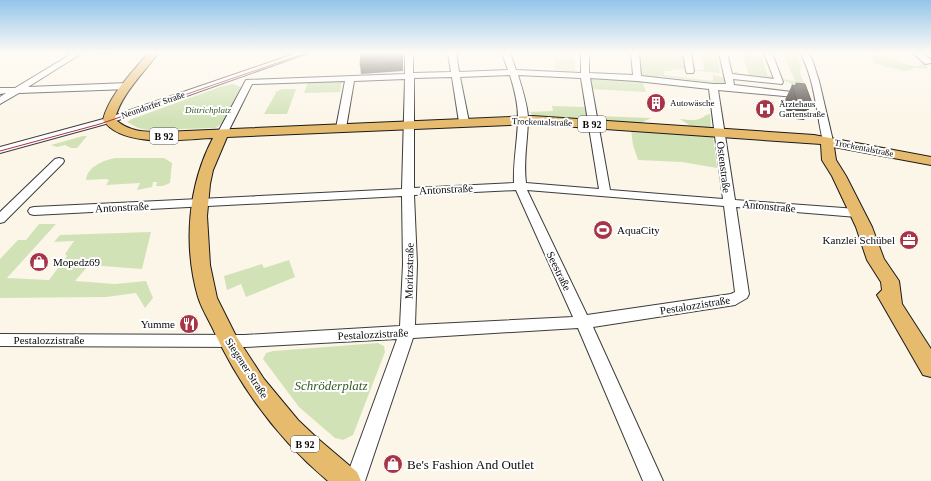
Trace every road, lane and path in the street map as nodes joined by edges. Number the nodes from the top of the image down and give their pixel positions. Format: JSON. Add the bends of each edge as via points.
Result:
{"nodes":[{"id":1,"x":41,"y":75,"type":"edge"},
{"id":2,"x":136,"y":75,"type":"edge"},
{"id":3,"x":423,"y":75,"type":"edge"},
{"id":4,"x":456,"y":75,"type":"edge"},
{"id":5,"x":515,"y":75,"type":"edge"},
{"id":6,"x":575,"y":75,"type":"edge"},
{"id":7,"x":777,"y":75,"type":"edge"},
{"id":8,"x":812,"y":75,"type":"edge"},
{"id":9,"x":237,"y":76,"type":"joint"},
{"id":10,"x":410,"y":76,"type":"junction"},
{"id":11,"x":585,"y":76,"type":"junction"},
{"id":12,"x":728,"y":76,"type":"joint"},
{"id":13,"x":350,"y":78,"type":"junction"},
{"id":14,"x":637,"y":78,"type":"joint"},
{"id":15,"x":249,"y":82,"type":"junction"},
{"id":16,"x":779,"y":82,"type":"junction"},
{"id":17,"x":790,"y":83,"type":"dead end"},
{"id":18,"x":128,"y":86,"type":"junction"},
{"id":19,"x":713,"y":87,"type":"junction"},
{"id":20,"x":730,"y":87,"type":"junction"},
{"id":21,"x":17,"y":90,"type":"junction"},
{"id":22,"x":0,"y":91,"type":"edge"},
{"id":23,"x":792,"y":95,"type":"edge"},
{"id":24,"x":0,"y":101,"type":"edge"},
{"id":25,"x":110,"y":120,"type":"junction"},
{"id":26,"x":522,"y":120,"type":"junction"},
{"id":27,"x":464,"y":122,"type":"junction"},
{"id":28,"x":594,"y":124,"type":"junction"},
{"id":29,"x":410,"y":125,"type":"junction"},
{"id":30,"x":341,"y":128,"type":"junction"},
{"id":31,"x":720,"y":132,"type":"junction"},
{"id":32,"x":222,"y":134,"type":"junction"},
{"id":33,"x":828,"y":141,"type":"junction"},
{"id":34,"x":0,"y":150,"type":"edge"},
{"id":35,"x":59,"y":161,"type":"dead end"},
{"id":36,"x":931,"y":161,"type":"edge"},
{"id":37,"x":520,"y":186,"type":"junction"},
{"id":38,"x":408,"y":191,"type":"junction"},
{"id":39,"x":605,"y":193,"type":"junction"},
{"id":40,"x":200,"y":202,"type":"junction"},
{"id":41,"x":729,"y":203,"type":"junction"},
{"id":42,"x":857,"y":213,"type":"junction"},
{"id":43,"x":4,"y":215,"type":"edge"},
{"id":44,"x":742,"y":294,"type":"joint"},
{"id":45,"x":583,"y":322,"type":"junction"},
{"id":46,"x":407,"y":332,"type":"junction"},
{"id":47,"x":0,"y":340,"type":"edge"},
{"id":48,"x":228,"y":341,"type":"junction"},
{"id":49,"x":931,"y":368,"type":"edge"},
{"id":50,"x":348,"y":481,"type":"edge"},
{"id":51,"x":355,"y":481,"type":"edge"},
{"id":52,"x":653,"y":481,"type":"edge"}],
"edges":[{"from":1,"to":21,"type":"street"},
{"from":2,"to":18,"type":"main road"},
{"from":3,"to":10,"type":"street"},
{"from":4,"to":27,"type":"street"},
{"from":5,"to":26,"type":"street","name":"Seestraße"},
{"from":6,"to":11,"type":"street"},
{"from":7,"to":16,"type":"street"},
{"from":8,"to":33,"type":"street"},
{"from":9,"to":15,"type":"street"},
{"from":9,"to":25,"type":"street","name":"Neundorfer Straße"},
{"from":10,"to":13,"type":"street"},
{"from":10,"to":29,"type":"street","name":"Moritzstraße"},
{"from":11,"to":14,"type":"street"},
{"from":11,"to":28,"type":"street"},
{"from":12,"to":16,"type":"street"},
{"from":12,"to":20,"type":"street"},
{"from":13,"to":15,"type":"street"},
{"from":13,"to":30,"type":"street"},
{"from":14,"to":19,"type":"street"},
{"from":15,"to":32,"type":"street"},
{"from":16,"to":17,"type":"street"},
{"from":18,"to":21,"type":"street"},
{"from":18,"to":25,"type":"main road","via":[[112,109]]},
{"from":19,"to":20,"type":"street"},
{"from":19,"to":31,"type":"street","name":"Ostenstraße"},
{"from":20,"to":23,"type":"street"},
{"from":21,"to":22,"type":"street"},
{"from":21,"to":24,"type":"street"},
{"from":25,"to":32,"type":"main road","number":"B 92","via":[[118,128],[136,134]]},
{"from":25,"to":34,"type":"street","name":"Neundorfer Straße"},
{"from":26,"to":27,"type":"main road","name":"Trockentalstraße","number":"B 92"},
{"from":26,"to":28,"type":"main road","name":"Trockentalstraße","number":"B 92"},
{"from":26,"to":37,"type":"street","name":"Seestraße"},
{"from":27,"to":29,"type":"main road","name":"Trockentalstraße","number":"B 92"},
{"from":28,"to":31,"type":"main road","name":"Trockentalstraße","number":"B 92"},
{"from":28,"to":39,"type":"street"},
{"from":29,"to":30,"type":"main road","name":"Trockentalstraße","number":"B 92"},
{"from":29,"to":38,"type":"street","name":"Moritzstraße"},
{"from":30,"to":32,"type":"main road","name":"Trockentalstraße","number":"B 92"},
{"from":31,"to":33,"type":"main road","name":"Trockentalstraße","number":"B 92"},
{"from":31,"to":41,"type":"street","name":"Ostenstraße"},
{"from":32,"to":40,"type":"main road","name":"Siegener Straße","number":"B 92","via":[[206,170]]},
{"from":33,"to":36,"type":"main road","name":"Trockentalstraße","number":"B 92"},
{"from":33,"to":42,"type":"main road","via":[[826,150],[829,160]]},
{"from":35,"to":43,"type":"street"},
{"from":37,"to":38,"type":"street","name":"Antonstraße"},
{"from":37,"to":39,"type":"street","name":"Antonstraße"},
{"from":37,"to":45,"type":"street","name":"Seestraße"},
{"from":38,"to":40,"type":"street","name":"Antonstraße"},
{"from":38,"to":46,"type":"street","name":"Moritzstraße","via":[[410,264]]},
{"from":39,"to":41,"type":"street","name":"Antonstraße"},
{"from":40,"to":43,"type":"street","name":"Antonstraße"},
{"from":40,"to":48,"type":"main road","name":"Siegener Straße","number":"B 92","via":[[199,243],[207,296]]},
{"from":41,"to":42,"type":"street","name":"Antonstraße"},
{"from":41,"to":44,"type":"street","name":"Ostenstraße"},
{"from":42,"to":49,"type":"main road","via":[[876,260],[877,278]]},
{"from":44,"to":45,"type":"street","name":"Pestalozzistraße","via":[[735,299]]},
{"from":45,"to":46,"type":"street","name":"Pestalozzistraße"},
{"from":45,"to":52,"type":"street","name":"Seestraße"},
{"from":46,"to":48,"type":"street","name":"Pestalozzistraße"},
{"from":46,"to":51,"type":"street","name":"Moritzstraße"},
{"from":47,"to":48,"type":"street","name":"Pestalozzistraße"},
{"from":48,"to":50,"type":"main road","name":"Siegener Straße","number":"B 92","via":[[240,362],[281,417],[315,453]]}]}
